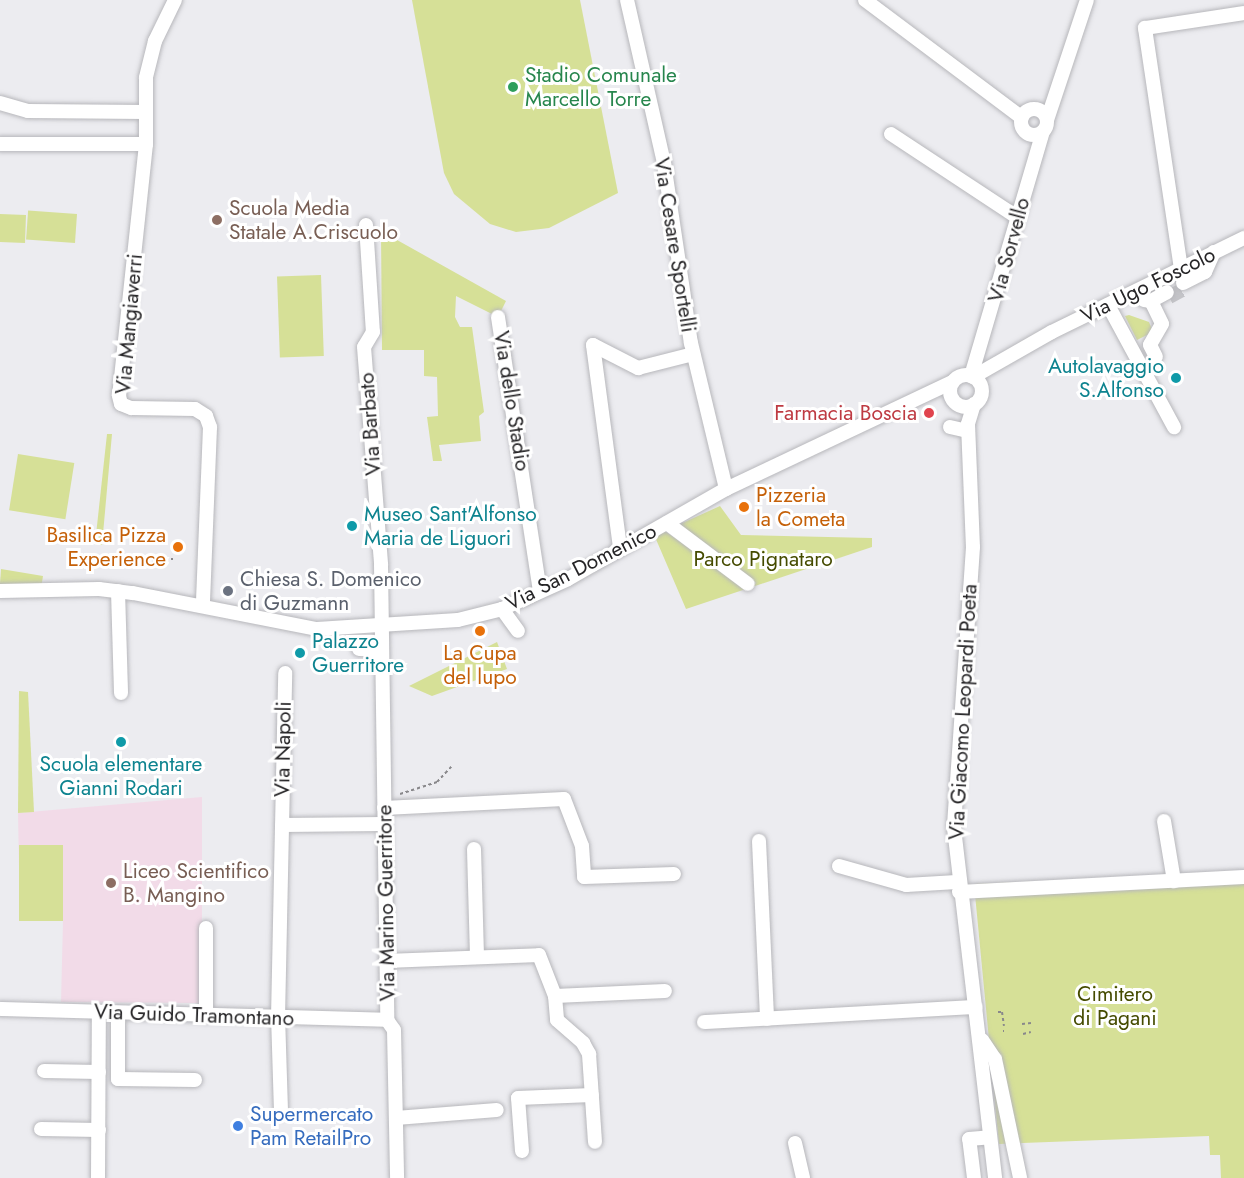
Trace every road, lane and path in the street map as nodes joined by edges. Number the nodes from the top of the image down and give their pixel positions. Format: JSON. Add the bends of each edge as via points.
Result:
{"nodes":[{"id":1,"x":175,"y":0,"type":"edge"},
{"id":2,"x":627,"y":0,"type":"edge"},
{"id":3,"x":865,"y":0,"type":"edge"},
{"id":4,"x":1083,"y":3,"type":"edge"},
{"id":5,"x":1244,"y":13,"type":"edge"},
{"id":6,"x":0,"y":103,"type":"edge"},
{"id":7,"x":146,"y":112,"type":"junction"},
{"id":8,"x":1035,"y":121,"type":"junction"},
{"id":9,"x":891,"y":134,"type":"dead end"},
{"id":10,"x":0,"y":144,"type":"edge"},
{"id":11,"x":146,"y":144,"type":"junction"},
{"id":12,"x":1017,"y":217,"type":"junction"},
{"id":13,"x":366,"y":225,"type":"dead end"},
{"id":14,"x":1244,"y":238,"type":"edge"},
{"id":15,"x":1214,"y":252,"type":"junction"},
{"id":16,"x":1181,"y":269,"type":"junction"},
{"id":17,"x":1184,"y":286,"type":"tunnel mouth"},
{"id":18,"x":1168,"y":295,"type":"tunnel mouth"},
{"id":19,"x":1124,"y":297,"type":"junction"},
{"id":20,"x":1151,"y":301,"type":"junction"},
{"id":21,"x":1108,"y":305,"type":"junction"},
{"id":22,"x":498,"y":317,"type":"dead end"},
{"id":23,"x":1052,"y":332,"type":"joint"},
{"id":24,"x":693,"y":354,"type":"junction"},
{"id":25,"x":1156,"y":357,"type":"dead end"},
{"id":26,"x":967,"y":379,"type":"junction"},
{"id":27,"x":933,"y":393,"type":"junction"},
{"id":28,"x":955,"y":401,"type":"junction"},
{"id":29,"x":974,"y":404,"type":"junction"},
{"id":30,"x":968,"y":427,"type":"junction"},
{"id":31,"x":1174,"y":427,"type":"dead end"},
{"id":32,"x":950,"y":428,"type":"dead end"},
{"id":33,"x":726,"y":489,"type":"junction"},
{"id":34,"x":667,"y":523,"type":"junction"},
{"id":35,"x":620,"y":548,"type":"junction"},
{"id":36,"x":748,"y":584,"type":"dead end"},
{"id":37,"x":0,"y":591,"type":"edge"},
{"id":38,"x":118,"y":591,"type":"junction"},
{"id":39,"x":540,"y":591,"type":"junction"},
{"id":40,"x":203,"y":604,"type":"junction"},
{"id":41,"x":502,"y":609,"type":"junction"},
{"id":42,"x":382,"y":627,"type":"junction"},
{"id":43,"x":518,"y":631,"type":"dead end"},
{"id":44,"x":359,"y":649,"type":"dead end"},
{"id":45,"x":381,"y":650,"type":"junction"},
{"id":46,"x":285,"y":673,"type":"dead end"},
{"id":47,"x":121,"y":693,"type":"dead end"},
{"id":48,"x":451,"y":767,"type":"dead end"},
{"id":49,"x":395,"y":796,"type":"dead end"},
{"id":50,"x":384,"y":808,"type":"junction"},
{"id":51,"x":1164,"y":821,"type":"dead end"},
{"id":52,"x":384,"y":824,"type":"junction"},
{"id":53,"x":282,"y":825,"type":"junction"},
{"id":54,"x":759,"y":842,"type":"dead end"},
{"id":55,"x":474,"y":849,"type":"dead end"},
{"id":56,"x":839,"y":866,"type":"dead end"},
{"id":57,"x":674,"y":874,"type":"dead end"},
{"id":58,"x":1244,"y":877,"type":"edge"},
{"id":59,"x":1174,"y":881,"type":"junction"},
{"id":60,"x":958,"y":887,"type":"junction"},
{"id":61,"x":206,"y":928,"type":"dead end"},
{"id":62,"x":477,"y":957,"type":"junction"},
{"id":63,"x":386,"y":961,"type":"junction"},
{"id":64,"x":665,"y":991,"type":"dead end"},
{"id":65,"x":555,"y":996,"type":"junction"},
{"id":66,"x":976,"y":1007,"type":"junction"},
{"id":67,"x":0,"y":1009,"type":"edge"},
{"id":68,"x":99,"y":1012,"type":"junction"},
{"id":69,"x":998,"y":1012,"type":"dead end"},
{"id":70,"x":118,"y":1013,"type":"junction"},
{"id":71,"x":206,"y":1016,"type":"junction"},
{"id":72,"x":278,"y":1018,"type":"junction"},
{"id":73,"x":768,"y":1018,"type":"junction"},
{"id":74,"x":387,"y":1020,"type":"junction"},
{"id":75,"x":704,"y":1022,"type":"dead end"},
{"id":76,"x":1031,"y":1023,"type":"dead end"},
{"id":77,"x":1022,"y":1024,"type":"dead end"},
{"id":78,"x":1004,"y":1026,"type":"dead end"},
{"id":79,"x":1031,"y":1032,"type":"dead end"},
{"id":80,"x":1023,"y":1034,"type":"dead end"},
{"id":81,"x":980,"y":1038,"type":"junction"},
{"id":82,"x":44,"y":1071,"type":"dead end"},
{"id":83,"x":99,"y":1072,"type":"junction"},
{"id":84,"x":195,"y":1080,"type":"dead end"},
{"id":85,"x":592,"y":1095,"type":"junction"},
{"id":86,"x":497,"y":1110,"type":"dead end"},
{"id":87,"x":281,"y":1111,"type":"dead end"},
{"id":88,"x":396,"y":1118,"type":"junction"},
{"id":89,"x":41,"y":1129,"type":"dead end"},
{"id":90,"x":99,"y":1130,"type":"junction"},
{"id":91,"x":990,"y":1137,"type":"junction"},
{"id":92,"x":594,"y":1142,"type":"dead end"},
{"id":93,"x":795,"y":1143,"type":"dead end"},
{"id":94,"x":522,"y":1151,"type":"dead end"},
{"id":95,"x":995,"y":1175,"type":"edge"},
{"id":96,"x":98,"y":1178,"type":"edge"},
{"id":97,"x":397,"y":1178,"type":"edge"},
{"id":98,"x":803,"y":1178,"type":"edge"},
{"id":99,"x":974,"y":1178,"type":"edge"},
{"id":100,"x":1020,"y":1178,"type":"edge"}],
"edges":[{"from":1,"to":7,"type":"street","name":"Via Mangiaverri","via":[[150,60]]},
{"from":2,"to":24,"type":"street","name":"Via Cesare Sportelli","via":[[664,163]]},
{"from":3,"to":8,"type":"street"},
{"from":4,"to":8,"type":"street","name":"Via Sorvello","via":[[1053,102]]},
{"from":5,"to":16,"type":"street","via":[[1145,28]]},
{"from":6,"to":7,"type":"street","via":[[28,111]]},
{"from":7,"to":11,"type":"street","name":"Via Mangiaverri"},
{"from":8,"to":12,"type":"street","name":"Via Sorvello","via":[[1037,149]]},
{"from":9,"to":12,"type":"street"},
{"from":10,"to":11,"type":"street"},
{"from":11,"to":40,"type":"street","name":"Via Mangiaverri","via":[[119,396],[121,404],[131,408],[195,409],[206,416],[210,427]]},
{"from":12,"to":26,"type":"street","name":"Via Sorvello"},
{"from":13,"to":42,"type":"street","name":"Via Barbato","via":[[373,332],[364,347]]},
{"from":14,"to":15,"type":"street","name":"Via Ugo Foscolo"},
{"from":15,"to":16,"type":"street","name":"Via Ugo Foscolo"},
{"from":15,"to":17,"type":"street","via":[[1200,281]]},
{"from":16,"to":19,"type":"street","name":"Via Ugo Foscolo"},
{"from":18,"to":20,"type":"street"},
{"from":19,"to":20,"type":"street"},
{"from":19,"to":21,"type":"street","name":"Via Ugo Foscolo"},
{"from":20,"to":25,"type":"street","via":[[1162,324],[1150,345]]},
{"from":21,"to":23,"type":"street","name":"Via Ugo Foscolo"},
{"from":21,"to":31,"type":"street"},
{"from":22,"to":39,"type":"street","name":"Via dello Stadio"},
{"from":23,"to":26,"type":"street","name":"Via San Domenico"},
{"from":24,"to":33,"type":"street","name":"Via Cesare Sportelli"},
{"from":24,"to":35,"type":"street","via":[[638,368],[593,345]]},
{"from":26,"to":27,"type":"street","name":"Via San Domenico"},
{"from":26,"to":28,"type":"street"},
{"from":26,"to":29,"type":"street"},
{"from":27,"to":28,"type":"street"},
{"from":27,"to":33,"type":"street","name":"Via San Domenico"},
{"from":28,"to":29,"type":"street"},
{"from":28,"to":30,"type":"street"},
{"from":29,"to":30,"type":"street"},
{"from":30,"to":32,"type":"street"},
{"from":30,"to":60,"type":"street","name":"Via Giacomo Leopardi Poeta","via":[[974,516],[954,800]]},
{"from":33,"to":34,"type":"street","name":"Via San Domenico"},
{"from":34,"to":35,"type":"street","name":"Via San Domenico"},
{"from":34,"to":36,"type":"street"},
{"from":35,"to":39,"type":"street","name":"Via San Domenico"},
{"from":37,"to":38,"type":"street","name":"Via San Domenico"},
{"from":38,"to":40,"type":"street","name":"Via San Domenico"},
{"from":38,"to":47,"type":"street"},
{"from":39,"to":41,"type":"street","name":"Via San Domenico"},
{"from":40,"to":42,"type":"street","name":"Via San Domenico","via":[[281,625],[317,629]]},
{"from":41,"to":42,"type":"street","name":"Via San Domenico","via":[[458,620]]},
{"from":41,"to":43,"type":"street"},
{"from":42,"to":45,"type":"street","name":"Via Marino Guerritore"},
{"from":44,"to":45,"type":"street"},
{"from":45,"to":50,"type":"street","name":"Via Marino Guerritore"},
{"from":46,"to":53,"type":"street","name":"Via Napoli"},
{"from":48,"to":49,"type":"path","via":[[436,782]]},
{"from":50,"to":52,"type":"street","name":"Via Marino Guerritore"},
{"from":50,"to":57,"type":"street","via":[[564,799],[582,846],[584,878]]},
{"from":51,"to":59,"type":"street"},
{"from":52,"to":53,"type":"street"},
{"from":52,"to":63,"type":"street","name":"Via Marino Guerritore"},
{"from":53,"to":72,"type":"street","name":"Via Napoli"},
{"from":54,"to":73,"type":"street"},
{"from":55,"to":62,"type":"street"},
{"from":56,"to":60,"type":"street","via":[[906,885]]},
{"from":58,"to":59,"type":"street"},
{"from":59,"to":60,"type":"street"},
{"from":60,"to":66,"type":"street","name":"Via Giacomo Leopardi Poeta"},
{"from":61,"to":71,"type":"street"},
{"from":62,"to":63,"type":"street"},
{"from":62,"to":65,"type":"street","via":[[539,955]]},
{"from":63,"to":74,"type":"street","name":"Via Marino Guerritore"},
{"from":64,"to":65,"type":"street"},
{"from":65,"to":85,"type":"street","via":[[557,1020],[583,1043],[589,1054]]},
{"from":66,"to":73,"type":"street"},
{"from":66,"to":81,"type":"street","name":"Via Giacomo Leopardi Poeta"},
{"from":67,"to":68,"type":"street","name":"Via Guido Tramontano"},
{"from":68,"to":70,"type":"street","name":"Via Guido Tramontano"},
{"from":68,"to":83,"type":"street"},
{"from":69,"to":78,"type":"path","via":[[1002,1012]]},
{"from":70,"to":71,"type":"street","name":"Via Guido Tramontano"},
{"from":70,"to":84,"type":"street","via":[[118,1079]]},
{"from":71,"to":72,"type":"street","name":"Via Guido Tramontano"},
{"from":72,"to":74,"type":"street","name":"Via Guido Tramontano"},
{"from":72,"to":87,"type":"street","name":"Via Napoli"},
{"from":73,"to":75,"type":"street"},
{"from":74,"to":88,"type":"street","name":"Via Marino Guerritore","via":[[394,1030]]},
{"from":76,"to":77,"type":"path"},
{"from":79,"to":80,"type":"path"},
{"from":81,"to":91,"type":"street","name":"Via Giacomo Leopardi Poeta"},
{"from":81,"to":100,"type":"street","via":[[994,1059]]},
{"from":82,"to":83,"type":"street"},
{"from":83,"to":90,"type":"street"},
{"from":85,"to":92,"type":"street"},
{"from":85,"to":94,"type":"street","via":[[518,1098]]},
{"from":86,"to":88,"type":"street"},
{"from":88,"to":97,"type":"street","name":"Via Marino Guerritore"},
{"from":89,"to":90,"type":"street"},
{"from":90,"to":96,"type":"street"},
{"from":91,"to":95,"type":"street","name":"Via Giacomo Leopardi Poeta"},
{"from":91,"to":99,"type":"street","via":[[969,1139]]},
{"from":93,"to":98,"type":"street"}]}
